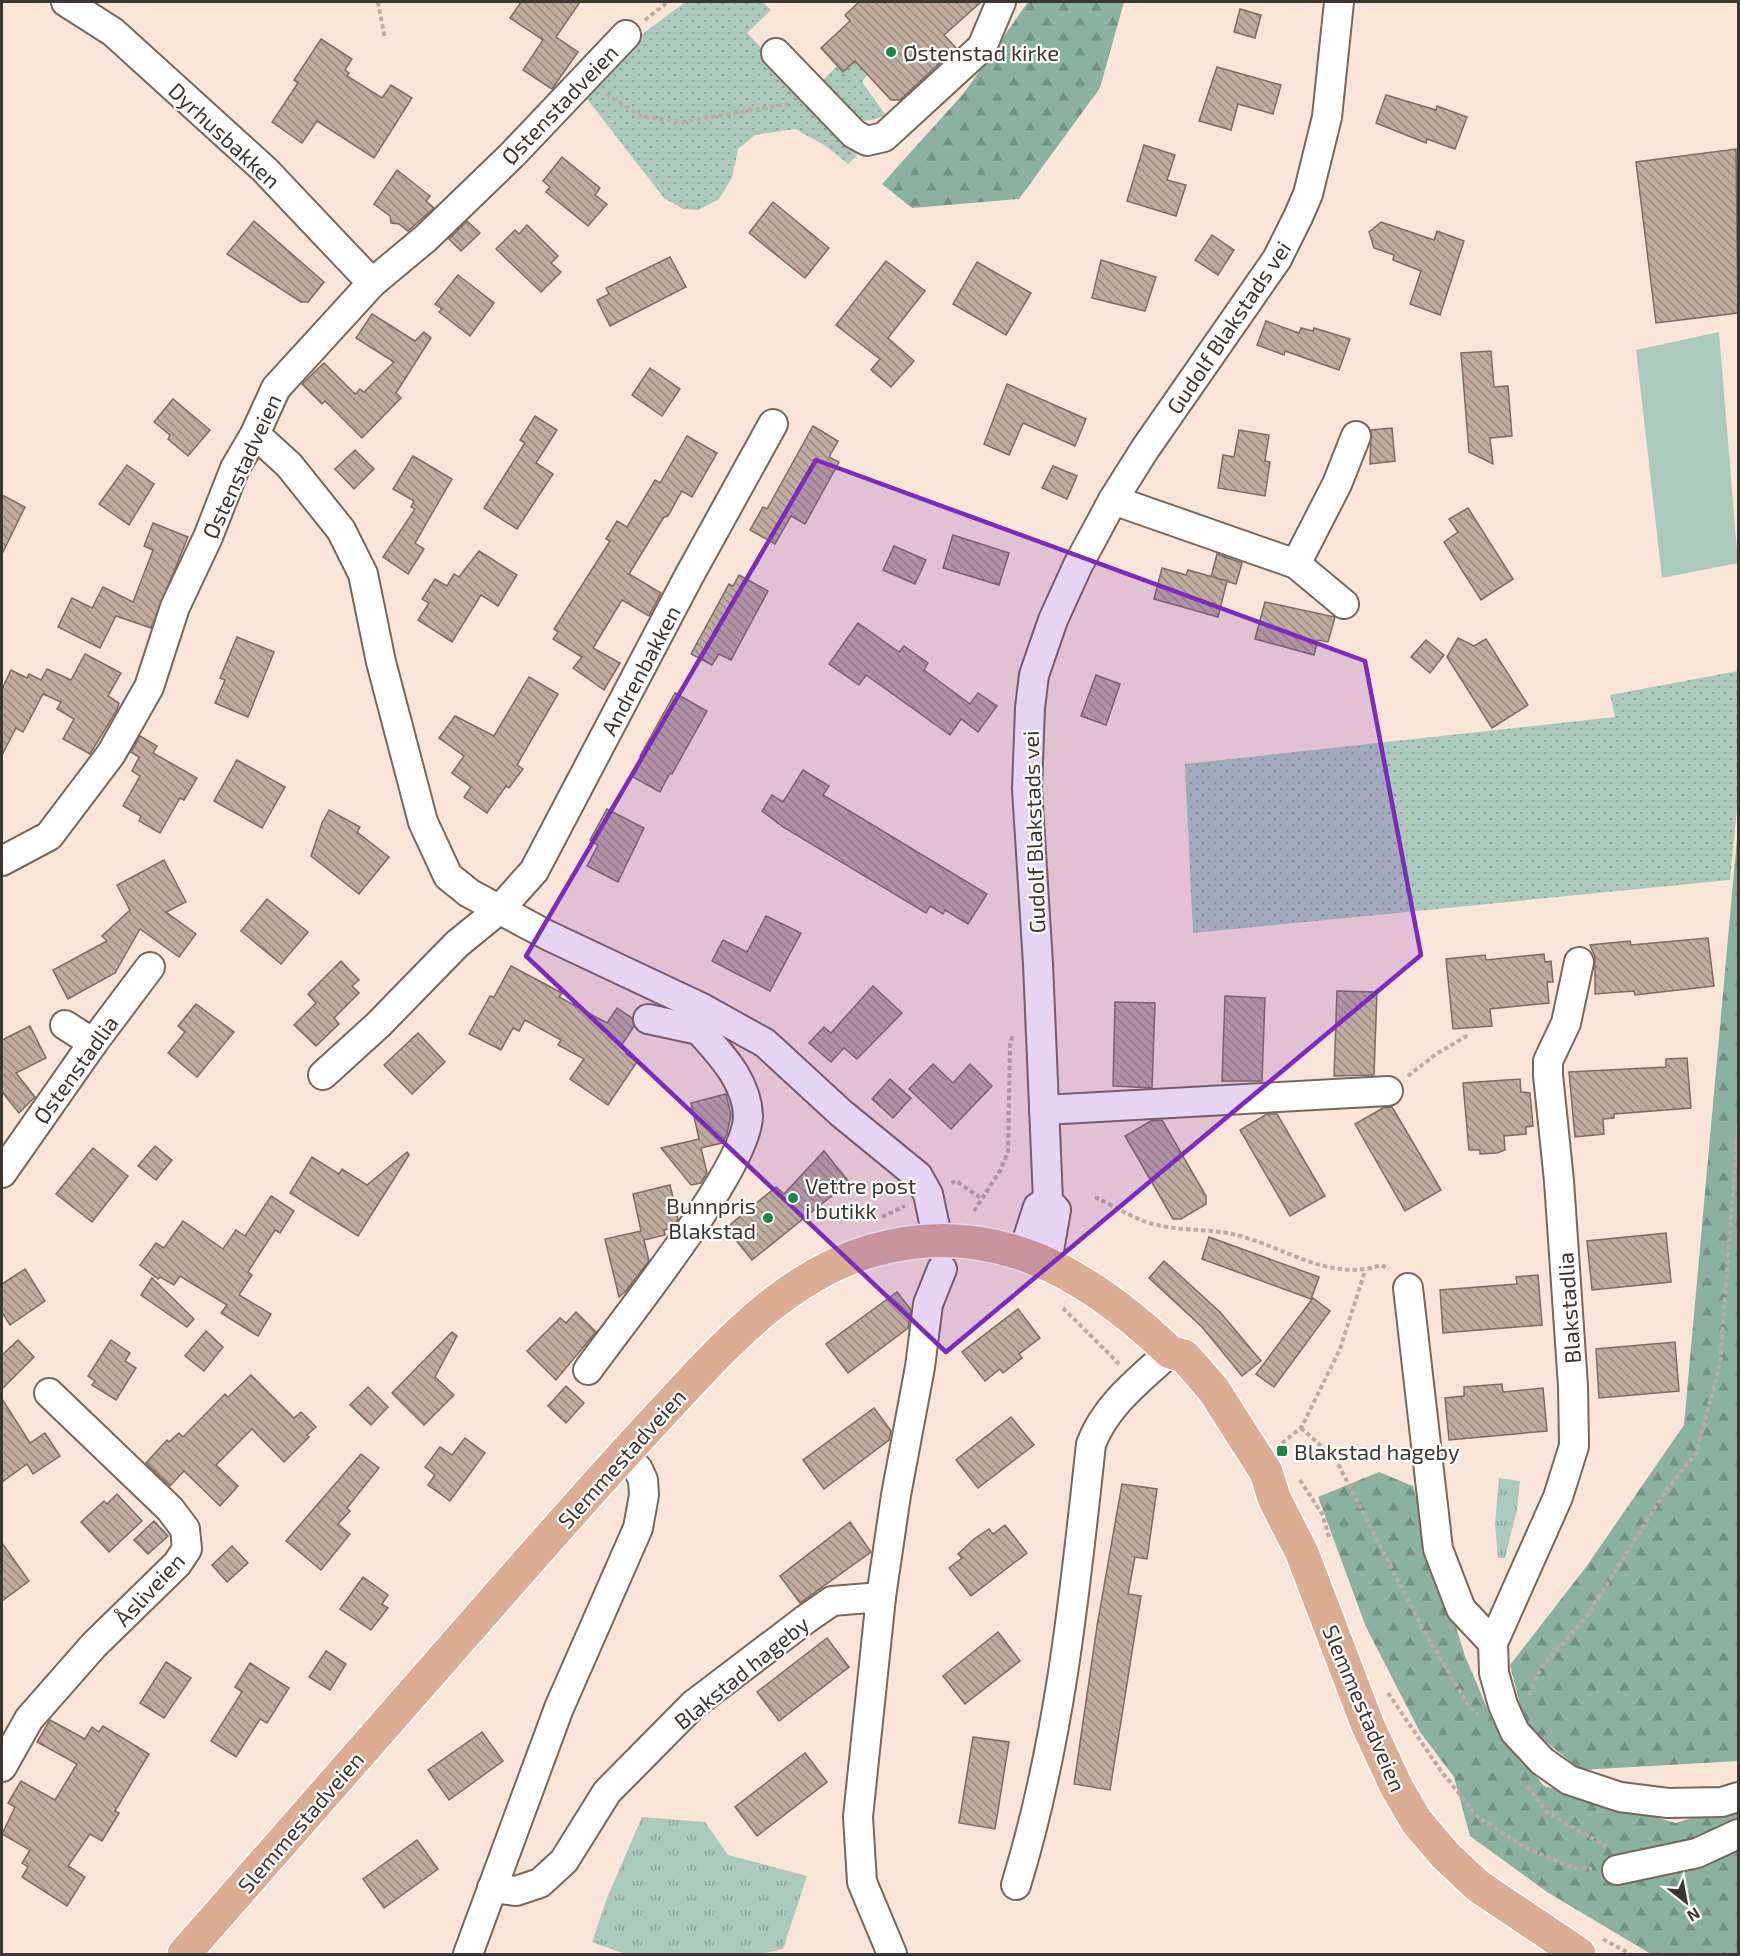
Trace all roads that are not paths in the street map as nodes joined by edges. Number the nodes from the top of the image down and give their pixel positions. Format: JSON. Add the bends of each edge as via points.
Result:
{"nodes":[{"id":1,"x":66,"y":2,"type":"edge"},
{"id":2,"x":1001,"y":2,"type":"edge"},
{"id":3,"x":1339,"y":2,"type":"edge"},
{"id":4,"x":626,"y":35,"type":"dead end"},
{"id":5,"x":776,"y":53,"type":"dead end"},
{"id":6,"x":372,"y":283,"type":"junction"},
{"id":7,"x":773,"y":424,"type":"dead end"},
{"id":8,"x":255,"y":434,"type":"junction"},
{"id":9,"x":1356,"y":436,"type":"dead end"},
{"id":10,"x":1113,"y":500,"type":"junction"},
{"id":11,"x":1296,"y":564,"type":"junction"},
{"id":12,"x":1344,"y":604,"type":"dead end"},
{"id":13,"x":2,"y":861,"type":"edge"},
{"id":14,"x":500,"y":909,"type":"junction"},
{"id":15,"x":1579,"y":962,"type":"dead end"},
{"id":16,"x":150,"y":967,"type":"dead end"},
{"id":17,"x":648,"y":1019,"type":"dead end"},
{"id":18,"x":701,"y":1019,"type":"junction"},
{"id":19,"x":65,"y":1025,"type":"dead end"},
{"id":20,"x":93,"y":1043,"type":"junction"},
{"id":21,"x":323,"y":1075,"type":"dead end"},
{"id":22,"x":1388,"y":1091,"type":"road end"},
{"id":23,"x":1044,"y":1110,"type":"junction"},
{"id":24,"x":2,"y":1173,"type":"edge"},
{"id":25,"x":940,"y":1255,"type":"junction"},
{"id":26,"x":1035,"y":1257,"type":"junction"},
{"id":27,"x":1408,"y":1288,"type":"dead end"},
{"id":28,"x":1170,"y":1352,"type":"junction"},
{"id":29,"x":588,"y":1370,"type":"dead end"},
{"id":30,"x":49,"y":1393,"type":"dead end"},
{"id":31,"x":623,"y":1454,"type":"junction"},
{"id":32,"x":881,"y":1597,"type":"junction"},
{"id":33,"x":1493,"y":1643,"type":"junction"},
{"id":34,"x":2,"y":1767,"type":"edge"},
{"id":35,"x":1738,"y":1797,"type":"edge"},
{"id":36,"x":1738,"y":1834,"type":"edge"},
{"id":37,"x":1629,"y":1868,"type":"road end"},
{"id":38,"x":1016,"y":1885,"type":"dead end"},
{"id":39,"x":492,"y":1888,"type":"junction"},
{"id":40,"x":1586,"y":1944,"type":"edge"},
{"id":41,"x":184,"y":1954,"type":"edge"},
{"id":42,"x":468,"y":1954,"type":"edge"},
{"id":43,"x":892,"y":1954,"type":"edge"}],
"edges":[{"from":1,"to":6,"type":"street","name":"Dyrhusbakken","via":[[113,32],[265,170]]},
{"from":2,"to":5,"type":"street","via":[[982,47],[884,137],[867,141],[854,134]]},
{"from":3,"to":10,"type":"street","name":"Gudolf Blakstads vei","via":[[1327,117],[1308,194],[1298,217],[1277,260]]},
{"from":4,"to":6,"type":"street","name":"Østenstadveien","via":[[512,155],[426,238]]},
{"from":6,"to":8,"type":"street","name":"Østenstadveien","via":[[276,388]]},
{"from":7,"to":14,"type":"street","name":"Andrenbakken","via":[[549,845],[534,871]]},
{"from":8,"to":13,"type":"street","name":"Østenstadveien","via":[[235,468],[175,607],[149,687],[111,753],[50,836]]},
{"from":8,"to":14,"type":"street","via":[[289,465],[341,530],[363,574],[381,662],[420,811],[436,855],[448,876],[469,893]]},
{"from":9,"to":11,"type":"street","via":[[1337,484]]},
{"from":10,"to":11,"type":"street"},
{"from":10,"to":23,"type":"street","name":"Gudolf Blakstads vei","via":[[1053,620],[1034,675],[1030,708],[1027,789]]},
{"from":11,"to":12,"type":"street"},
{"from":14,"to":18,"type":"street"},
{"from":14,"to":21,"type":"street","name":"Andrenbakken","via":[[457,944]]},
{"from":15,"to":33,"type":"street","name":"Blakstadlia","via":[[1566,1023],[1548,1061],[1573,1386],[1574,1446],[1558,1497]]},
{"from":16,"to":20,"type":"street","name":"Østenstadlia"},
{"from":17,"to":18,"type":"street"},
{"from":18,"to":25,"type":"street","via":[[765,1043],[918,1176],[934,1192]]},
{"from":18,"to":29,"type":"street","via":[[742,1088],[748,1117],[740,1147],[711,1200]]},
{"from":19,"to":20,"type":"street"},
{"from":20,"to":24,"type":"street","name":"Østenstadlia"},
{"from":22,"to":23,"type":"street"},
{"from":23,"to":26,"type":"street","name":"Gudolf Blakstads vei","via":[[1048,1201],[1056,1210]]},
{"from":25,"to":26,"type":"main road","name":"Slemmestadveien","via":[[980,1243]]},
{"from":25,"to":31,"type":"main road","name":"Slemmestadveien","via":[[872,1251],[806,1280],[732,1338]]},
{"from":25,"to":32,"type":"street","via":[[928,1304]]},
{"from":26,"to":28,"type":"main road","name":"Slemmestadveien","via":[[1086,1284]]},
{"from":27,"to":33,"type":"street","via":[[1438,1549],[1461,1609]]},
{"from":28,"to":38,"type":"street","via":[[1105,1417],[1091,1444],[1070,1629],[1037,1817]]},
{"from":28,"to":40,"type":"main road","name":"Slemmestadveien","via":[[1184,1356],[1213,1389],[1266,1472],[1274,1498],[1302,1553],[1368,1726],[1417,1822],[1478,1886]]},
{"from":30,"to":34,"type":"street","name":"Åsliveien","via":[[170,1509],[185,1529],[188,1549],[28,1719]]},
{"from":31,"to":39,"type":"street","via":[[643,1480],[638,1528],[559,1708]]},
{"from":31,"to":41,"type":"main road","name":"Slemmestadveien"},
{"from":32,"to":39,"type":"street","name":"Blakstad hageby","via":[[832,1601],[807,1619],[693,1706],[607,1792],[564,1861],[540,1883],[516,1891]]},
{"from":32,"to":43,"type":"street","via":[[858,1817],[862,1882]]},
{"from":33,"to":35,"type":"street","name":"Blakstadlia","via":[[1494,1673],[1515,1732],[1542,1761],[1569,1780],[1620,1797],[1668,1803],[1722,1802]]},
{"from":36,"to":37,"type":"street","via":[[1697,1853]]},
{"from":39,"to":42,"type":"street"}]}
